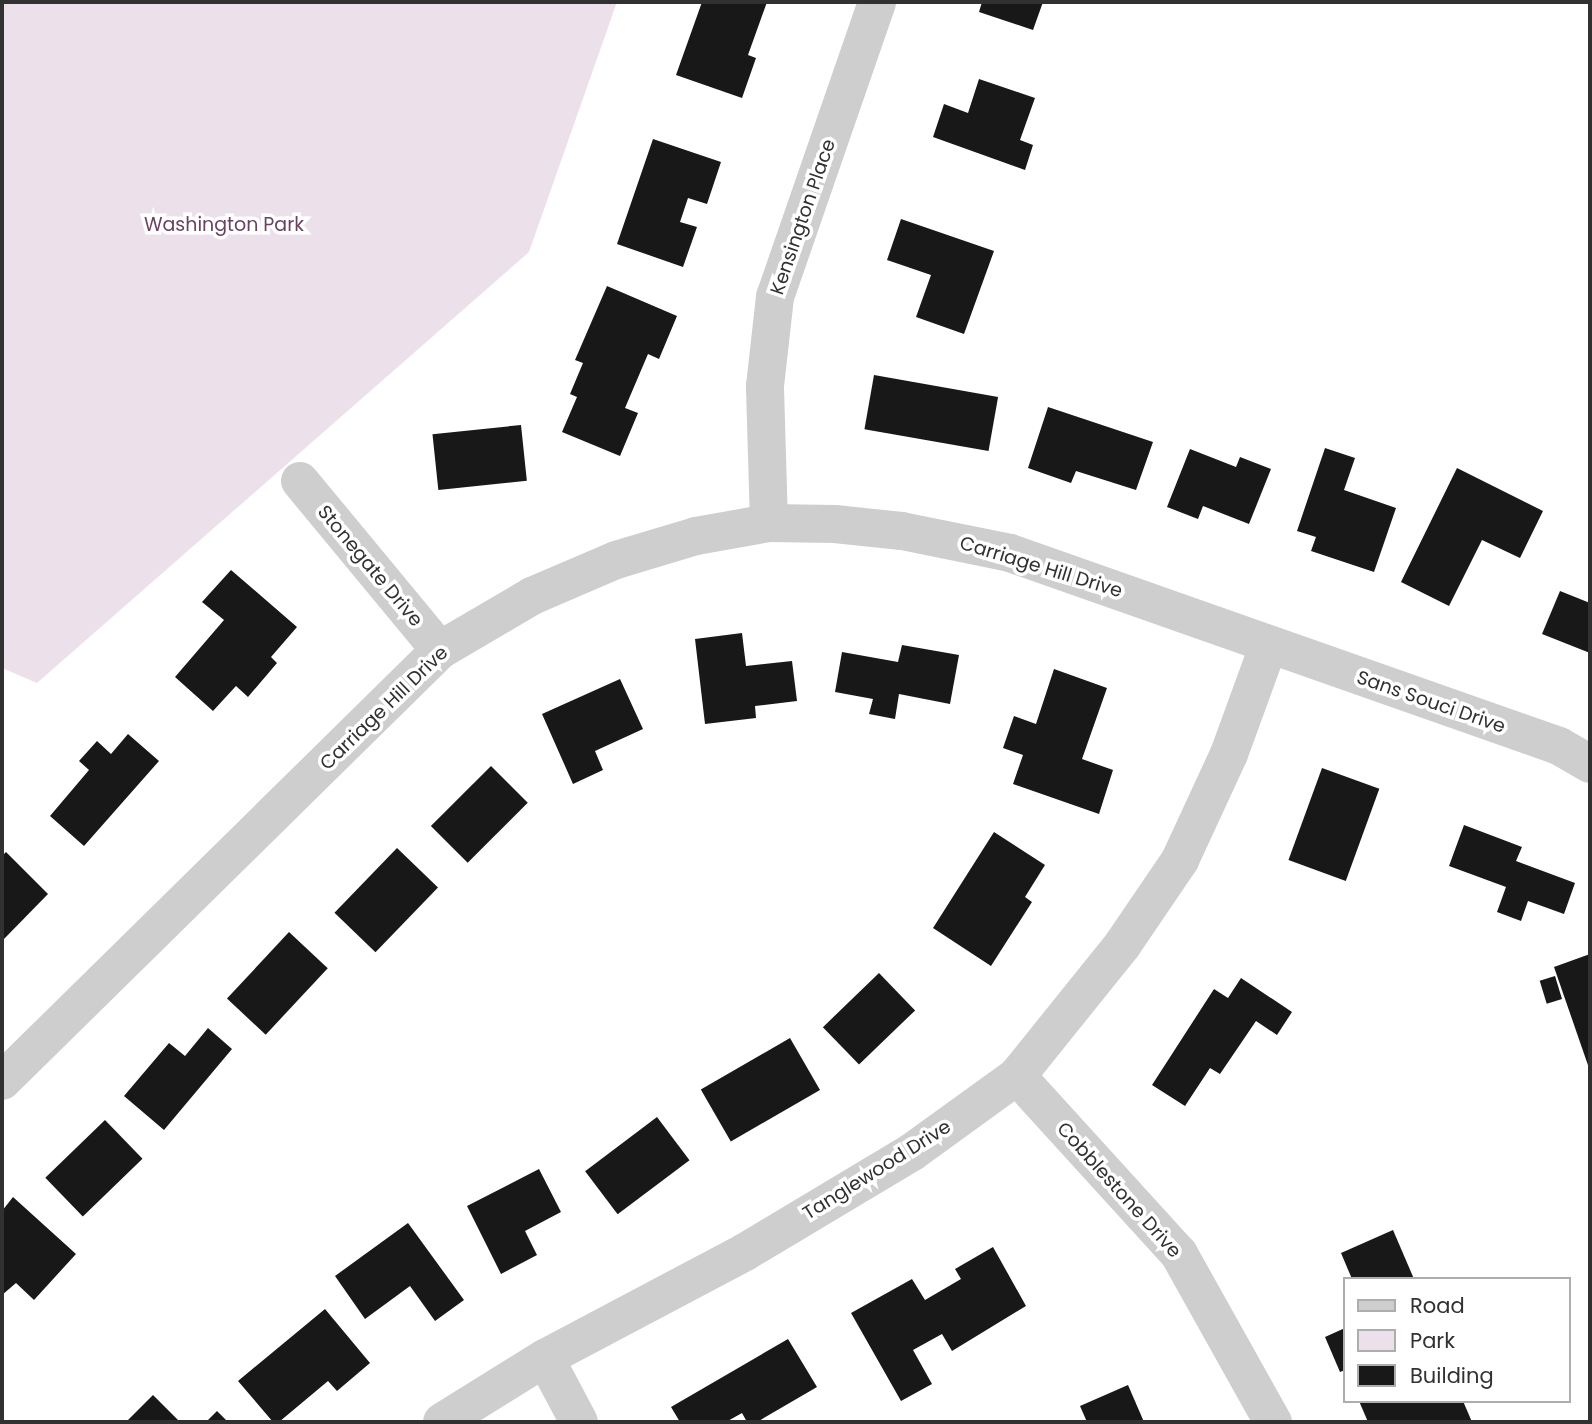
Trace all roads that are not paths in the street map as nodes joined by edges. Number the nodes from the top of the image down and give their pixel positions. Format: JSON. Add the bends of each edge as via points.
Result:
{"nodes":[{"id":1,"x":877,"y":2,"type":"edge"},
{"id":2,"x":300,"y":481,"type":"dead end"},
{"id":3,"x":769,"y":523,"type":"junction"},
{"id":4,"x":1268,"y":646,"type":"junction"},
{"id":5,"x":440,"y":650,"type":"junction"},
{"id":6,"x":1590,"y":764,"type":"edge"},
{"id":7,"x":1017,"y":1076,"type":"junction"},
{"id":8,"x":2,"y":1081,"type":"edge"},
{"id":9,"x":545,"y":1358,"type":"junction"},
{"id":10,"x":442,"y":1422,"type":"edge"},
{"id":11,"x":579,"y":1422,"type":"edge"},
{"id":12,"x":1273,"y":1422,"type":"edge"}],
"edges":[{"from":1,"to":3,"type":"street","name":"Kensington Place","via":[[775,297],[765,386]]},
{"from":2,"to":5,"type":"street","name":"Stonegate Drive"},
{"from":3,"to":4,"type":"street","name":"Carriage Hill Drive","via":[[902,531],[1010,553]]},
{"from":3,"to":5,"type":"street","name":"Carriage Hill Drive","via":[[696,536],[616,560],[532,596]]},
{"from":4,"to":6,"type":"street","name":"Sans Souci Drive","via":[[1559,746]]},
{"from":4,"to":7,"type":"street","name":"Tanglewood Drive","via":[[1229,754],[1180,860],[1123,944]]},
{"from":5,"to":8,"type":"street","name":"Carriage Hill Drive"},
{"from":7,"to":9,"type":"street","name":"Tanglewood Drive","via":[[912,1153],[733,1258]]},
{"from":7,"to":12,"type":"street","name":"Cobblestone Drive","via":[[1179,1254]]},
{"from":9,"to":10,"type":"street","name":"Tanglewood Drive"},
{"from":9,"to":11,"type":"street"}]}
